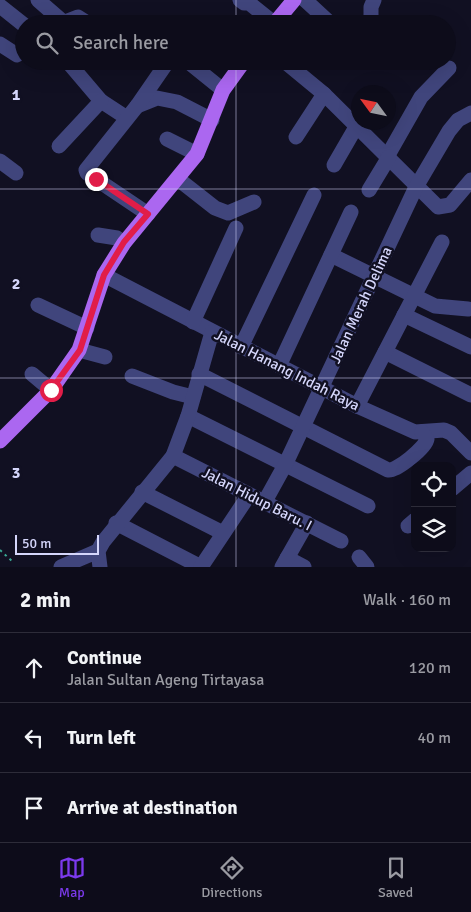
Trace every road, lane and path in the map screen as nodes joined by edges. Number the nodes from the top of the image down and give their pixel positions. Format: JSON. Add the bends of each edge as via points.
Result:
{"nodes":[{"id":1,"x":38,"y":0,"type":"edge"},
{"id":2,"x":240,"y":0,"type":"edge"},
{"id":3,"x":294,"y":0,"type":"edge"},
{"id":4,"x":304,"y":0,"type":"edge"},
{"id":5,"x":374,"y":0,"type":"edge"},
{"id":6,"x":0,"y":6,"type":"edge"},
{"id":7,"x":54,"y":15,"type":"edge"},
{"id":8,"x":263,"y":15,"type":"edge"},
{"id":9,"x":282,"y":15,"type":"edge"},
{"id":10,"x":321,"y":15,"type":"edge"},
{"id":11,"x":371,"y":15,"type":"edge"},
{"id":12,"x":15,"y":18,"type":"edge"},
{"id":13,"x":0,"y":44,"type":"edge"},
{"id":14,"x":15,"y":54,"type":"edge"},
{"id":15,"x":75,"y":70,"type":"edge"},
{"id":16,"x":162,"y":70,"type":"edge"},
{"id":17,"x":198,"y":70,"type":"edge"},
{"id":18,"x":237,"y":70,"type":"edge"},
{"id":19,"x":295,"y":70,"type":"edge"},
{"id":20,"x":447,"y":70,"type":"edge"},
{"id":21,"x":223,"y":90,"type":"junction"},
{"id":22,"x":324,"y":94,"type":"junction"},
{"id":23,"x":101,"y":101,"type":"junction"},
{"id":24,"x":137,"y":106,"type":"junction"},
{"id":25,"x":471,"y":113,"type":"edge"},
{"id":26,"x":127,"y":118,"type":"junction"},
{"id":27,"x":212,"y":120,"type":"junction"},
{"id":28,"x":351,"y":122,"type":"edge"},
{"id":29,"x":354,"y":130,"type":"edge"},
{"id":30,"x":359,"y":130,"type":"edge"},
{"id":31,"x":296,"y":137,"type":"dead end"},
{"id":32,"x":168,"y":139,"type":"dead end"},
{"id":33,"x":59,"y":146,"type":"dead end"},
{"id":34,"x":197,"y":154,"type":"junction"},
{"id":35,"x":388,"y":156,"type":"junction"},
{"id":36,"x":0,"y":161,"type":"edge"},
{"id":37,"x":334,"y":166,"type":"dead end"},
{"id":38,"x":16,"y":174,"type":"dead end"},
{"id":39,"x":178,"y":180,"type":"junction"},
{"id":40,"x":471,"y":180,"type":"edge"},
{"id":41,"x":416,"y":187,"type":"junction"},
{"id":42,"x":369,"y":190,"type":"dead end"},
{"id":43,"x":314,"y":195,"type":"dead end"},
{"id":44,"x":254,"y":202,"type":"dead end"},
{"id":45,"x":351,"y":212,"type":"dead end"},
{"id":46,"x":148,"y":214,"type":"junction"},
{"id":47,"x":236,"y":228,"type":"dead end"},
{"id":48,"x":98,"y":235,"type":"dead end"},
{"id":49,"x":124,"y":242,"type":"junction"},
{"id":50,"x":442,"y":242,"type":"dead end"},
{"id":51,"x":331,"y":255,"type":"junction"},
{"id":52,"x":374,"y":276,"type":"junction"},
{"id":53,"x":101,"y":283,"type":"junction"},
{"id":54,"x":414,"y":296,"type":"junction"},
{"id":55,"x":38,"y":305,"type":"dead end"},
{"id":56,"x":468,"y":309,"type":"dead end"},
{"id":57,"x":404,"y":315,"type":"junction"},
{"id":58,"x":193,"y":322,"type":"junction"},
{"id":59,"x":87,"y":328,"type":"junction"},
{"id":60,"x":212,"y":332,"type":"junction"},
{"id":61,"x":242,"y":346,"type":"junction"},
{"id":62,"x":471,"y":347,"type":"edge"},
{"id":63,"x":80,"y":350,"type":"junction"},
{"id":64,"x":384,"y":352,"type":"junction"},
{"id":65,"x":105,"y":357,"type":"dead end"},
{"id":66,"x":279,"y":366,"type":"junction"},
{"id":67,"x":32,"y":374,"type":"dead end"},
{"id":68,"x":199,"y":374,"type":"junction"},
{"id":69,"x":132,"y":376,"type":"dead end"},
{"id":70,"x":321,"y":389,"type":"junction"},
{"id":71,"x":51,"y":390,"type":"junction"},
{"id":72,"x":471,"y":395,"type":"edge"},
{"id":73,"x":193,"y":397,"type":"junction"},
{"id":74,"x":357,"y":406,"type":"junction"},
{"id":75,"x":188,"y":416,"type":"junction"},
{"id":76,"x":302,"y":427,"type":"junction"},
{"id":77,"x":422,"y":432,"type":"junction"},
{"id":78,"x":0,"y":442,"type":"edge"},
{"id":79,"x":471,"y":453,"type":"edge"},
{"id":80,"x":172,"y":456,"type":"junction"},
{"id":81,"x":285,"y":465,"type":"junction"},
{"id":82,"x":471,"y":473,"type":"edge"},
{"id":83,"x":456,"y":486,"type":"edge"},
{"id":84,"x":142,"y":492,"type":"junction"},
{"id":85,"x":249,"y":495,"type":"junction"},
{"id":86,"x":264,"y":503,"type":"junction"},
{"id":87,"x":368,"y":506,"type":"dead end"},
{"id":88,"x":116,"y":523,"type":"junction"},
{"id":89,"x":307,"y":523,"type":"junction"},
{"id":90,"x":223,"y":533,"type":"junction"},
{"id":91,"x":342,"y":542,"type":"dead end"},
{"id":92,"x":0,"y":550,"type":"edge"},
{"id":93,"x":103,"y":562,"type":"edge"},
{"id":94,"x":14,"y":563,"type":"dead end"},
{"id":95,"x":285,"y":563,"type":"edge"},
{"id":96,"x":61,"y":567,"type":"edge"},
{"id":97,"x":201,"y":567,"type":"edge"},
{"id":98,"x":304,"y":567,"type":"edge"}],
"edges":[{"from":1,"to":7,"type":"street"},
{"from":2,"to":8,"type":"street"},
{"from":3,"to":9,"type":"main road"},
{"from":4,"to":10,"type":"street"},
{"from":5,"to":11,"type":"street"},
{"from":6,"to":12,"type":"street"},
{"from":13,"to":14,"type":"street"},
{"from":15,"to":23,"type":"street"},
{"from":16,"to":24,"type":"street"},
{"from":17,"to":21,"type":"street"},
{"from":18,"to":21,"type":"main road"},
{"from":19,"to":22,"type":"street"},
{"from":20,"to":35,"type":"street","via":[[421,97]]},
{"from":21,"to":27,"type":"main road"},
{"from":22,"to":28,"type":"street"},
{"from":22,"to":31,"type":"street"},
{"from":23,"to":26,"type":"street"},
{"from":23,"to":33,"type":"street"},
{"from":24,"to":26,"type":"street"},
{"from":24,"to":27,"type":"street","via":[[157,98],[177,102]]},
{"from":25,"to":41,"type":"street","name":"Jalan Merah Delima","via":[[458,120],[449,131]]},
{"from":26,"to":46,"type":"street","via":[[86,172]]},
{"from":27,"to":34,"type":"main road"},
{"from":29,"to":37,"type":"street"},
{"from":30,"to":35,"type":"street"},
{"from":32,"to":34,"type":"street"},
{"from":34,"to":39,"type":"main road"},
{"from":35,"to":41,"type":"street"},
{"from":35,"to":42,"type":"street"},
{"from":36,"to":38,"type":"street"},
{"from":39,"to":44,"type":"street","via":[[215,208],[228,213]]},
{"from":39,"to":46,"type":"main road"},
{"from":40,"to":41,"type":"street","via":[[450,205],[438,207]]},
{"from":41,"to":52,"type":"street","name":"Jalan Merah Delima"},
{"from":43,"to":61,"type":"street"},
{"from":45,"to":51,"type":"street"},
{"from":46,"to":49,"type":"main road"},
{"from":47,"to":58,"type":"street"},
{"from":48,"to":49,"type":"street"},
{"from":49,"to":53,"type":"main road"},
{"from":50,"to":54,"type":"street"},
{"from":51,"to":52,"type":"street"},
{"from":51,"to":66,"type":"street"},
{"from":52,"to":54,"type":"street"},
{"from":52,"to":70,"type":"street","name":"Jalan Merah Delima"},
{"from":53,"to":58,"type":"street","name":"Jalan Hanang Indah Raya"},
{"from":53,"to":59,"type":"main road"},
{"from":54,"to":56,"type":"street","via":[[435,306]]},
{"from":54,"to":57,"type":"street"},
{"from":55,"to":59,"type":"street"},
{"from":57,"to":62,"type":"street"},
{"from":57,"to":64,"type":"street"},
{"from":58,"to":60,"type":"street","name":"Jalan Hanang Indah Raya"},
{"from":59,"to":63,"type":"main road"},
{"from":60,"to":61,"type":"street","name":"Jalan Hanang Indah Raya"},
{"from":60,"to":68,"type":"street"},
{"from":61,"to":66,"type":"street","name":"Jalan Hanang Indah Raya"},
{"from":63,"to":65,"type":"street"},
{"from":63,"to":71,"type":"main road"},
{"from":64,"to":72,"type":"street"},
{"from":64,"to":74,"type":"street"},
{"from":66,"to":70,"type":"street","name":"Jalan Hanang Indah Raya"},
{"from":67,"to":71,"type":"street"},
{"from":68,"to":73,"type":"street"},
{"from":68,"to":76,"type":"street"},
{"from":69,"to":73,"type":"street"},
{"from":70,"to":74,"type":"street","name":"Jalan Hanang Indah Raya"},
{"from":70,"to":76,"type":"street","name":"Jalan Merah Delima"},
{"from":71,"to":78,"type":"main road"},
{"from":73,"to":75,"type":"street"},
{"from":74,"to":77,"type":"street","name":"Jalan Hanang Indah Raya","via":[[415,432]]},
{"from":75,"to":80,"type":"street"},
{"from":75,"to":81,"type":"street"},
{"from":76,"to":77,"type":"street","via":[[392,471],[425,445],[427,439]]},
{"from":76,"to":81,"type":"street","name":"Jalan Merah Delima"},
{"from":77,"to":79,"type":"street","name":"Jalan Hanang Indah Raya","via":[[444,430]]},
{"from":80,"to":84,"type":"street"},
{"from":80,"to":85,"type":"street","name":"Jalan Hidup Baru. I"},
{"from":81,"to":86,"type":"street","name":"Jalan Merah Delima"},
{"from":81,"to":87,"type":"street"},
{"from":82,"to":83,"type":"street"},
{"from":84,"to":88,"type":"street"},
{"from":84,"to":90,"type":"street"},
{"from":85,"to":86,"type":"street","name":"Jalan Hidup Baru. I"},
{"from":85,"to":90,"type":"street"},
{"from":86,"to":89,"type":"street","name":"Jalan Hidup Baru. I"},
{"from":88,"to":93,"type":"street"},
{"from":88,"to":97,"type":"street"},
{"from":89,"to":91,"type":"street","name":"Jalan Hidup Baru. I"},
{"from":89,"to":95,"type":"street"},
{"from":90,"to":97,"type":"street"},
{"from":92,"to":94,"type":"path"},
{"from":93,"to":96,"type":"street"},
{"from":95,"to":98,"type":"street"}]}
